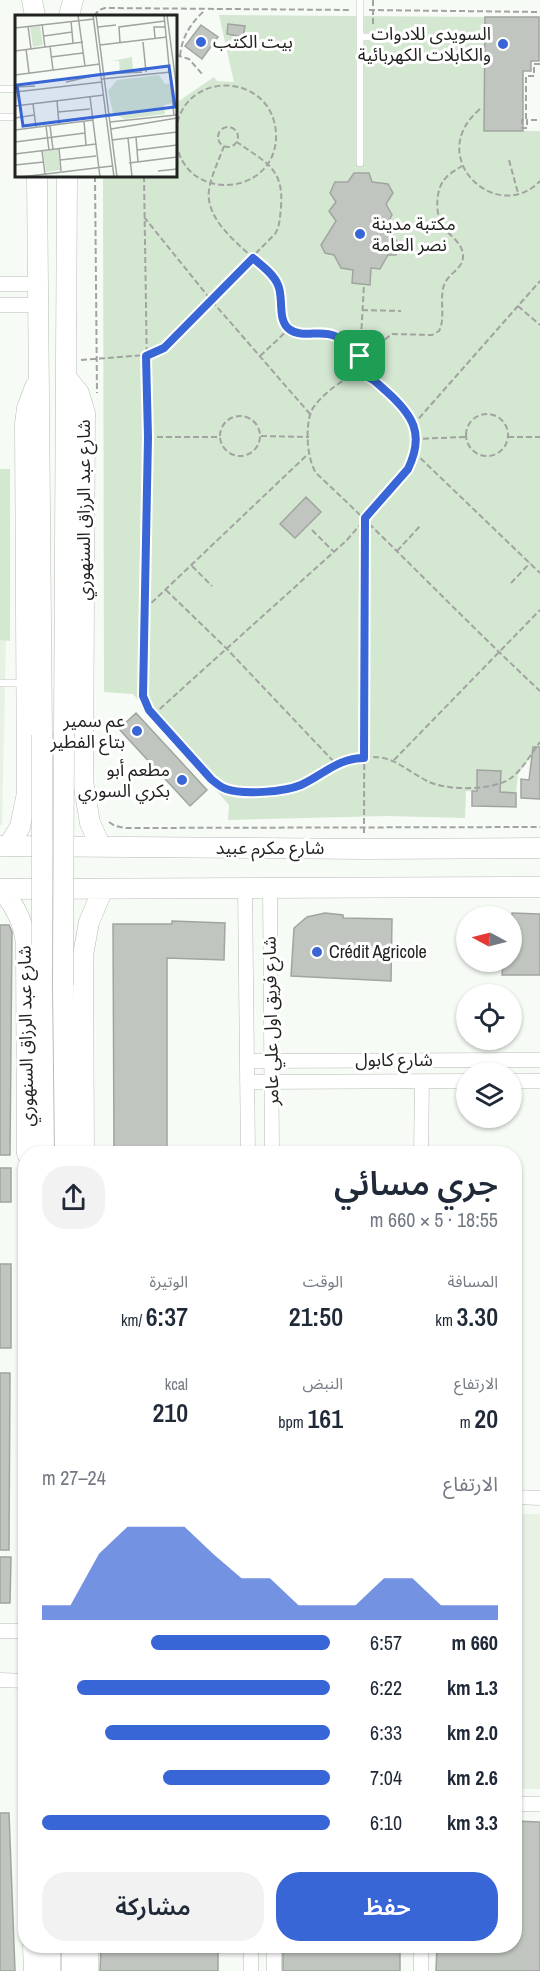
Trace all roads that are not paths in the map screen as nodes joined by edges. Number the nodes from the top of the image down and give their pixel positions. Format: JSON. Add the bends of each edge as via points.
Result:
{"nodes":[{"id":1,"x":32,"y":0,"type":"edge"},
{"id":2,"x":73,"y":0,"type":"edge"},
{"id":3,"x":360,"y":0,"type":"edge"},
{"id":4,"x":35,"y":15,"type":"edge"},
{"id":5,"x":69,"y":15,"type":"edge"},
{"id":6,"x":360,"y":37,"type":"junction"},
{"id":7,"x":422,"y":37,"type":"dead end"},
{"id":8,"x":360,"y":163,"type":"dead end"},
{"id":9,"x":37,"y":177,"type":"edge"},
{"id":10,"x":67,"y":177,"type":"edge"},
{"id":11,"x":0,"y":284,"type":"edge"},
{"id":12,"x":39,"y":284,"type":"junction"},
{"id":13,"x":0,"y":305,"type":"edge"},
{"id":14,"x":39,"y":305,"type":"junction"},
{"id":15,"x":66,"y":369,"type":"junction"},
{"id":16,"x":40,"y":377,"type":"junction"},
{"id":17,"x":0,"y":683,"type":"edge"},
{"id":18,"x":26,"y":683,"type":"junction"},
{"id":19,"x":83,"y":768,"type":"junction"},
{"id":20,"x":28,"y":774,"type":"junction"},
{"id":21,"x":4,"y":846,"type":"edge"},
{"id":22,"x":102,"y":847,"type":"junction"},
{"id":23,"x":540,"y":848,"type":"edge"},
{"id":24,"x":540,"y":886,"type":"edge"},
{"id":25,"x":245,"y":888,"type":"junction"},
{"id":26,"x":270,"y":888,"type":"junction"},
{"id":27,"x":1,"y":889,"type":"edge"},
{"id":28,"x":103,"y":889,"type":"junction"},
{"id":29,"x":27,"y":955,"type":"junction"},
{"id":30,"x":83,"y":955,"type":"junction"},
{"id":31,"x":540,"y":1060,"type":"edge"},
{"id":32,"x":247,"y":1061,"type":"junction"},
{"id":33,"x":271,"y":1061,"type":"junction"},
{"id":34,"x":522,"y":1081,"type":"edge"},
{"id":35,"x":540,"y":1081,"type":"edge"},
{"id":36,"x":247,"y":1082,"type":"junction"},
{"id":37,"x":272,"y":1082,"type":"junction"},
{"id":38,"x":422,"y":1082,"type":"junction"},
{"id":39,"x":456,"y":1082,"type":"edge"},
{"id":40,"x":27,"y":1146,"type":"edge"},
{"id":41,"x":44,"y":1146,"type":"edge"},
{"id":42,"x":65,"y":1146,"type":"edge"},
{"id":43,"x":84,"y":1146,"type":"edge"},
{"id":44,"x":248,"y":1146,"type":"edge"},
{"id":45,"x":272,"y":1146,"type":"edge"},
{"id":46,"x":422,"y":1146,"type":"edge"},
{"id":47,"x":522,"y":1497,"type":"edge"},
{"id":48,"x":540,"y":1498,"type":"edge"},
{"id":49,"x":0,"y":1631,"type":"edge"},
{"id":50,"x":18,"y":1631,"type":"edge"},
{"id":51,"x":0,"y":1680,"type":"edge"},
{"id":52,"x":18,"y":1681,"type":"edge"},
{"id":53,"x":522,"y":1804,"type":"edge"},
{"id":54,"x":540,"y":1804,"type":"edge"},
{"id":55,"x":33,"y":1953,"type":"edge"},
{"id":56,"x":50,"y":1953,"type":"edge"},
{"id":57,"x":72,"y":1953,"type":"edge"},
{"id":58,"x":88,"y":1953,"type":"edge"},
{"id":59,"x":251,"y":1953,"type":"edge"},
{"id":60,"x":274,"y":1953,"type":"edge"},
{"id":61,"x":421,"y":1953,"type":"edge"},
{"id":62,"x":34,"y":1971,"type":"edge"},
{"id":63,"x":50,"y":1971,"type":"edge"},
{"id":64,"x":72,"y":1971,"type":"edge"},
{"id":65,"x":88,"y":1971,"type":"edge"},
{"id":66,"x":251,"y":1971,"type":"edge"},
{"id":67,"x":274,"y":1971,"type":"edge"},
{"id":68,"x":421,"y":1971,"type":"edge"}],
"edges":[{"from":1,"to":4,"type":"street"},
{"from":2,"to":5,"type":"street"},
{"from":3,"to":6,"type":"lane"},
{"from":6,"to":7,"type":"lane"},
{"from":6,"to":8,"type":"lane"},
{"from":9,"to":12,"type":"street"},
{"from":10,"to":15,"type":"street"},
{"from":11,"to":12,"type":"street"},
{"from":12,"to":14,"type":"street"},
{"from":13,"to":14,"type":"street"},
{"from":14,"to":16,"type":"street"},
{"from":15,"to":19,"type":"street","name":"شارع عبد الرزاق السنهوري","via":[[85,412]]},
{"from":15,"to":42,"type":"street","bridge":true},
{"from":16,"to":18,"type":"street","via":[[25,424]]},
{"from":16,"to":41,"type":"street","bridge":true},
{"from":17,"to":18,"type":"lane"},
{"from":18,"to":20,"type":"street"},
{"from":19,"to":20,"type":"street","via":[[67,783],[53,786],[39,783]]},
{"from":19,"to":22,"type":"street","name":"شارع عبد الرزاق السنهوري","via":[[87,810]]},
{"from":20,"to":21,"type":"street","via":[[23,816],[15,838]]},
{"from":21,"to":22,"type":"street","name":"شارع مكرم عبيد"},
{"from":22,"to":23,"type":"street","name":"شارع مكرم عبيد"},
{"from":24,"to":26,"type":"street"},
{"from":25,"to":26,"type":"street"},
{"from":25,"to":28,"type":"street"},
{"from":25,"to":32,"type":"street","name":"شارع فريق اول علي عامر"},
{"from":26,"to":33,"type":"street","name":"شارع فريق اول علي عامر"},
{"from":27,"to":28,"type":"street"},
{"from":27,"to":29,"type":"street","name":"شارع عبد الرزاق السنهوري","via":[[22,921]]},
{"from":28,"to":30,"type":"street","via":[[89,922]]},
{"from":29,"to":30,"type":"street","via":[[57,942],[72,945]]},
{"from":29,"to":40,"type":"street","name":"شارع عبد الرزاق السنهوري"},
{"from":30,"to":43,"type":"street"},
{"from":31,"to":33,"type":"street","name":"شارع كابول"},
{"from":32,"to":33,"type":"street","name":"شارع كابول"},
{"from":32,"to":36,"type":"street","name":"شارع فريق اول علي عامر"},
{"from":33,"to":37,"type":"street","name":"شارع فريق اول علي عامر"},
{"from":34,"to":35,"type":"street"},
{"from":36,"to":37,"type":"street","name":"شارع كابول"},
{"from":36,"to":44,"type":"street","name":"شارع فريق اول علي عامر"},
{"from":37,"to":38,"type":"street","name":"شارع كابول"},
{"from":37,"to":45,"type":"street","name":"شارع فريق اول علي عامر"},
{"from":38,"to":39,"type":"street","name":"شارع كابول"},
{"from":38,"to":46,"type":"street"},
{"from":47,"to":48,"type":"street"},
{"from":49,"to":50,"type":"street"},
{"from":51,"to":52,"type":"street"},
{"from":53,"to":54,"type":"street"},
{"from":55,"to":62,"type":"street"},
{"from":56,"to":63,"type":"street"},
{"from":57,"to":64,"type":"street"},
{"from":58,"to":65,"type":"street"},
{"from":59,"to":66,"type":"street"},
{"from":60,"to":67,"type":"street"},
{"from":61,"to":68,"type":"street"}]}
